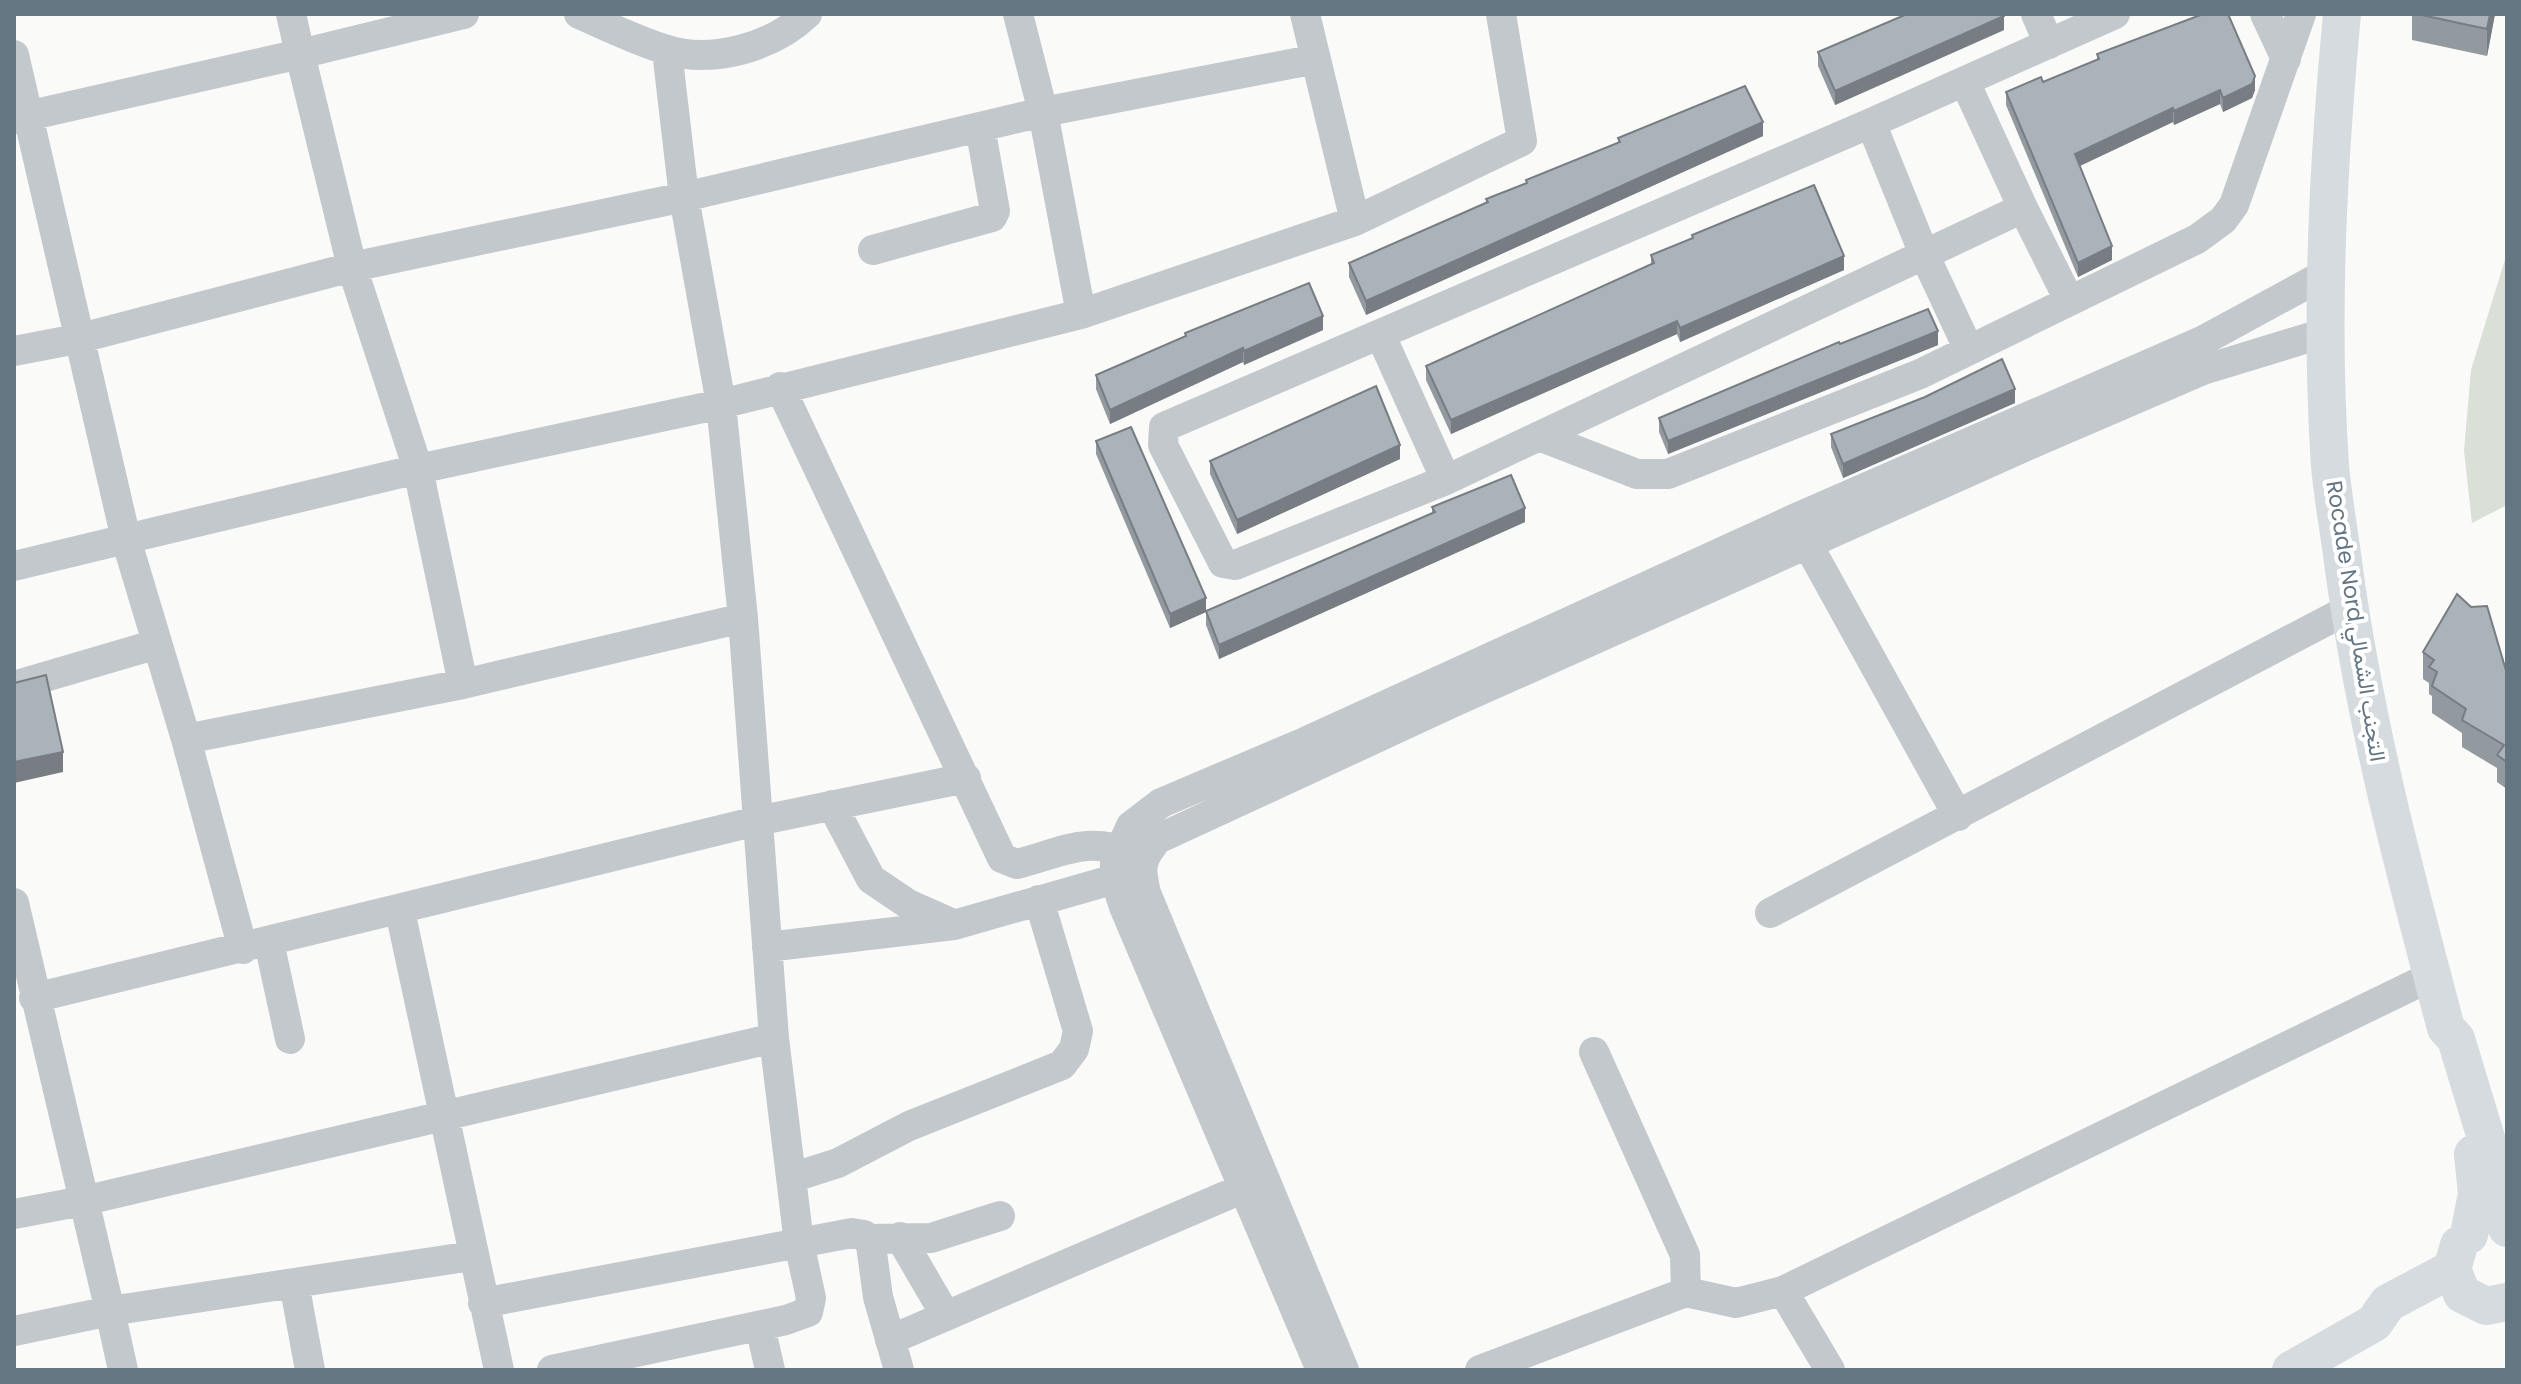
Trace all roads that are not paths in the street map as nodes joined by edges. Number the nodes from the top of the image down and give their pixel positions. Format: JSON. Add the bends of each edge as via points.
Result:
{"nodes":[{"id":1,"x":291,"y":14,"type":"edge"},
{"id":2,"x":464,"y":14,"type":"edge"},
{"id":3,"x":579,"y":14,"type":"edge"},
{"id":4,"x":807,"y":14,"type":"edge"},
{"id":5,"x":1018,"y":14,"type":"edge"},
{"id":6,"x":1305,"y":14,"type":"edge"},
{"id":7,"x":2036,"y":14,"type":"edge"},
{"id":8,"x":2115,"y":14,"type":"edge"},
{"id":9,"x":2265,"y":14,"type":"edge"},
{"id":10,"x":2301,"y":14,"type":"edge"},
{"id":11,"x":2342,"y":14,"type":"edge"},
{"id":12,"x":1511,"y":16,"type":"edge"},
{"id":13,"x":2049,"y":44,"type":"junction"},
{"id":14,"x":667,"y":51,"type":"junction"},
{"id":15,"x":300,"y":54,"type":"junction"},
{"id":16,"x":14,"y":55,"type":"edge"},
{"id":17,"x":1316,"y":59,"type":"junction"},
{"id":18,"x":2286,"y":59,"type":"junction"},
{"id":19,"x":1965,"y":82,"type":"junction"},
{"id":20,"x":1043,"y":112,"type":"junction"},
{"id":21,"x":20,"y":117,"type":"edge"},
{"id":22,"x":1871,"y":123,"type":"junction"},
{"id":23,"x":980,"y":127,"type":"junction"},
{"id":24,"x":684,"y":197,"type":"junction"},
{"id":25,"x":2023,"y":208,"type":"junction"},
{"id":26,"x":1355,"y":221,"type":"junction"},
{"id":27,"x":873,"y":250,"type":"dead end"},
{"id":28,"x":1924,"y":254,"type":"junction"},
{"id":29,"x":352,"y":267,"type":"junction"},
{"id":30,"x":2327,"y":273,"type":"junction"},
{"id":31,"x":2069,"y":300,"type":"junction"},
{"id":32,"x":1081,"y":314,"type":"junction"},
{"id":33,"x":2327,"y":332,"type":"junction"},
{"id":34,"x":1381,"y":336,"type":"junction"},
{"id":35,"x":77,"y":339,"type":"junction"},
{"id":36,"x":1968,"y":348,"type":"junction"},
{"id":37,"x":14,"y":351,"type":"edge"},
{"id":38,"x":780,"y":387,"type":"junction"},
{"id":39,"x":721,"y":404,"type":"junction"},
{"id":40,"x":1539,"y":436,"type":"junction"},
{"id":41,"x":418,"y":469,"type":"junction"},
{"id":42,"x":1446,"y":480,"type":"junction"},
{"id":43,"x":1800,"y":531,"type":"junction"},
{"id":44,"x":126,"y":539,"type":"junction"},
{"id":45,"x":14,"y":566,"type":"edge"},
{"id":46,"x":2349,"y":609,"type":"junction"},
{"id":47,"x":743,"y":618,"type":"junction"},
{"id":48,"x":157,"y":644,"type":"junction"},
{"id":49,"x":463,"y":684,"type":"junction"},
{"id":50,"x":14,"y":686,"type":"edge"},
{"id":51,"x":186,"y":739,"type":"junction"},
{"id":52,"x":966,"y":778,"type":"junction"},
{"id":53,"x":832,"y":805,"type":"junction"},
{"id":54,"x":1958,"y":816,"type":"junction"},
{"id":55,"x":757,"y":821,"type":"junction"},
{"id":56,"x":1131,"y":852,"type":"junction"},
{"id":57,"x":1115,"y":879,"type":"junction"},
{"id":58,"x":1039,"y":900,"type":"junction"},
{"id":59,"x":14,"y":903,"type":"edge"},
{"id":60,"x":400,"y":911,"type":"junction"},
{"id":61,"x":1770,"y":913,"type":"dead end"},
{"id":62,"x":954,"y":925,"type":"junction"},
{"id":63,"x":256,"y":945,"type":"junction"},
{"id":64,"x":767,"y":947,"type":"junction"},
{"id":65,"x":2432,"y":976,"type":"junction"},
{"id":66,"x":34,"y":998,"type":"junction"},
{"id":67,"x":2446,"y":1028,"type":"junction"},
{"id":68,"x":774,"y":1038,"type":"junction"},
{"id":69,"x":290,"y":1039,"type":"dead end"},
{"id":70,"x":1594,"y":1052,"type":"dead end"},
{"id":71,"x":444,"y":1116,"type":"junction"},
{"id":72,"x":791,"y":1178,"type":"junction"},
{"id":73,"x":1255,"y":1193,"type":"junction"},
{"id":74,"x":83,"y":1201,"type":"junction"},
{"id":75,"x":14,"y":1214,"type":"edge"},
{"id":76,"x":1000,"y":1216,"type":"dead end"},
{"id":77,"x":2507,"y":1231,"type":"edge"},
{"id":78,"x":2469,"y":1235,"type":"junction"},
{"id":79,"x":900,"y":1237,"type":"junction"},
{"id":80,"x":868,"y":1239,"type":"junction"},
{"id":81,"x":799,"y":1243,"type":"junction"},
{"id":82,"x":472,"y":1256,"type":"junction"},
{"id":83,"x":294,"y":1283,"type":"junction"},
{"id":84,"x":1783,"y":1291,"type":"junction"},
{"id":85,"x":1686,"y":1292,"type":"junction"},
{"id":86,"x":2484,"y":1298,"type":"edge"},
{"id":87,"x":483,"y":1303,"type":"junction"},
{"id":88,"x":110,"y":1311,"type":"junction"},
{"id":89,"x":946,"y":1316,"type":"junction"},
{"id":90,"x":760,"y":1326,"type":"junction"},
{"id":91,"x":14,"y":1331,"type":"edge"},
{"id":92,"x":890,"y":1340,"type":"junction"},
{"id":93,"x":123,"y":1370,"type":"edge"},
{"id":94,"x":310,"y":1370,"type":"edge"},
{"id":95,"x":499,"y":1370,"type":"edge"},
{"id":96,"x":552,"y":1370,"type":"edge"},
{"id":97,"x":770,"y":1370,"type":"edge"},
{"id":98,"x":899,"y":1370,"type":"edge"},
{"id":99,"x":1321,"y":1370,"type":"edge"},
{"id":100,"x":1344,"y":1370,"type":"edge"},
{"id":101,"x":1480,"y":1370,"type":"edge"},
{"id":102,"x":1830,"y":1370,"type":"edge"},
{"id":103,"x":2291,"y":1370,"type":"edge"}],
"edges":[{"from":1,"to":15,"type":"street"},
{"from":2,"to":15,"type":"street"},
{"from":3,"to":14,"type":"street"},
{"from":4,"to":14,"type":"street","via":[[788,32],[749,49]]},
{"from":5,"to":20,"type":"street"},
{"from":6,"to":17,"type":"street"},
{"from":7,"to":13,"type":"street"},
{"from":8,"to":13,"type":"street"},
{"from":9,"to":18,"type":"street"},
{"from":10,"to":18,"type":"street"},
{"from":11,"to":30,"type":"main road","name":"Rocade Nord,التجنب الشمالي","via":[[2329,148]]},
{"from":12,"to":26,"type":"street","via":[[1522,141]]},
{"from":13,"to":19,"type":"street"},
{"from":14,"to":24,"type":"street"},
{"from":15,"to":21,"type":"street"},
{"from":15,"to":29,"type":"street"},
{"from":16,"to":21,"type":"street"},
{"from":17,"to":20,"type":"street"},
{"from":17,"to":26,"type":"street"},
{"from":18,"to":31,"type":"street","via":[[2234,205],[2223,220],[2197,239]]},
{"from":19,"to":22,"type":"street"},
{"from":19,"to":25,"type":"street"},
{"from":20,"to":23,"type":"street"},
{"from":20,"to":32,"type":"street"},
{"from":21,"to":35,"type":"street"},
{"from":22,"to":28,"type":"street"},
{"from":22,"to":34,"type":"street"},
{"from":23,"to":24,"type":"street"},
{"from":23,"to":27,"type":"street","via":[[992,217]]},
{"from":24,"to":29,"type":"street"},
{"from":24,"to":39,"type":"street"},
{"from":25,"to":28,"type":"street"},
{"from":25,"to":31,"type":"street"},
{"from":26,"to":32,"type":"street"},
{"from":28,"to":36,"type":"street"},
{"from":28,"to":40,"type":"street"},
{"from":29,"to":35,"type":"street"},
{"from":29,"to":41,"type":"street"},
{"from":30,"to":33,"type":"main road","name":"Rocade Nord,التجنب الشمالي"},
{"from":30,"to":43,"type":"street","via":[[2204,340]]},
{"from":31,"to":36,"type":"street"},
{"from":32,"to":38,"type":"street"},
{"from":33,"to":43,"type":"street","via":[[2203,370]]},
{"from":33,"to":46,"type":"main road","name":"Rocade Nord,التجنب الشمالي","via":[[2330,468]]},
{"from":34,"to":42,"type":"street"},
{"from":34,"to":42,"type":"street","via":[[1164,427],[1163,445],[1223,563],[1229,565]]},
{"from":35,"to":37,"type":"street"},
{"from":35,"to":44,"type":"street"},
{"from":36,"to":40,"type":"street","via":[[1920,374],[1668,474],[1637,474]]},
{"from":38,"to":39,"type":"street"},
{"from":38,"to":52,"type":"street"},
{"from":39,"to":41,"type":"street"},
{"from":39,"to":47,"type":"street"},
{"from":40,"to":42,"type":"street"},
{"from":41,"to":44,"type":"street"},
{"from":41,"to":49,"type":"street"},
{"from":43,"to":54,"type":"street"},
{"from":43,"to":56,"type":"street","via":[[1449,690]]},
{"from":44,"to":45,"type":"street"},
{"from":44,"to":48,"type":"street"},
{"from":46,"to":54,"type":"street"},
{"from":46,"to":65,"type":"main road","name":"Rocade Nord,التجنب الشمالي","via":[[2386,800]]},
{"from":47,"to":49,"type":"street"},
{"from":47,"to":55,"type":"street"},
{"from":48,"to":50,"type":"street"},
{"from":48,"to":51,"type":"street"},
{"from":49,"to":51,"type":"street"},
{"from":51,"to":63,"type":"street"},
{"from":52,"to":53,"type":"street"},
{"from":52,"to":56,"type":"street","via":[[1007,862],[1017,864],[1064,847],[1092,845]]},
{"from":53,"to":55,"type":"street"},
{"from":53,"to":62,"type":"street","via":[[871,879]]},
{"from":54,"to":61,"type":"street"},
{"from":55,"to":60,"type":"street"},
{"from":55,"to":64,"type":"street"},
{"from":56,"to":57,"type":"street","via":[[1115,861]]},
{"from":56,"to":73,"type":"street"},
{"from":57,"to":58,"type":"street"},
{"from":57,"to":73,"type":"street"},
{"from":58,"to":62,"type":"street"},
{"from":58,"to":72,"type":"street","via":[[1078,1031],[1074,1049],[1062,1065],[909,1126],[838,1163]]},
{"from":59,"to":66,"type":"street"},
{"from":60,"to":63,"type":"street"},
{"from":60,"to":71,"type":"street"},
{"from":62,"to":64,"type":"street"},
{"from":63,"to":66,"type":"street"},
{"from":63,"to":69,"type":"street"},
{"from":64,"to":68,"type":"street"},
{"from":65,"to":67,"type":"main road","name":"Rocade Nord,التجنب الشمالي"},
{"from":65,"to":84,"type":"street"},
{"from":66,"to":74,"type":"street"},
{"from":67,"to":77,"type":"main road","name":"Rocade Nord,التجنب الشمالي","via":[[2456,1039],[2486,1138]]},
{"from":67,"to":78,"type":"main road","name":"Rocade Nord,التجنب الشمالي","via":[[2441,1040],[2476,1174]]},
{"from":68,"to":71,"type":"street"},
{"from":68,"to":72,"type":"street"},
{"from":70,"to":85,"type":"street","via":[[1685,1255]]},
{"from":71,"to":74,"type":"street"},
{"from":71,"to":82,"type":"street"},
{"from":72,"to":81,"type":"street"},
{"from":73,"to":89,"type":"street"},
{"from":73,"to":99,"type":"street"},
{"from":73,"to":100,"type":"street"},
{"from":74,"to":75,"type":"street"},
{"from":74,"to":88,"type":"street"},
{"from":76,"to":79,"type":"street","via":[[931,1238]]},
{"from":77,"to":78,"type":"main road","name":"Rocade Nord,التجنب الشمالي"},
{"from":78,"to":86,"type":"main road","name":"Rocade Nord,التجنب الشمالي","via":[[2456,1250]]},
{"from":79,"to":80,"type":"street"},
{"from":79,"to":89,"type":"street"},
{"from":80,"to":81,"type":"street","via":[[852,1233]]},
{"from":80,"to":92,"type":"street"},
{"from":81,"to":87,"type":"street"},
{"from":81,"to":90,"type":"street","via":[[811,1306],[803,1315]]},
{"from":82,"to":83,"type":"street"},
{"from":82,"to":87,"type":"street"},
{"from":83,"to":88,"type":"street"},
{"from":83,"to":94,"type":"street"},
{"from":84,"to":85,"type":"street","via":[[1736,1303]]},
{"from":84,"to":102,"type":"street"},
{"from":85,"to":101,"type":"street"},
{"from":86,"to":103,"type":"main road","via":[[2388,1303],[2374,1323]]},
{"from":87,"to":95,"type":"street"},
{"from":88,"to":91,"type":"street"},
{"from":88,"to":93,"type":"street"},
{"from":89,"to":92,"type":"street"},
{"from":90,"to":96,"type":"street"},
{"from":90,"to":97,"type":"street"},
{"from":92,"to":98,"type":"street"}]}
